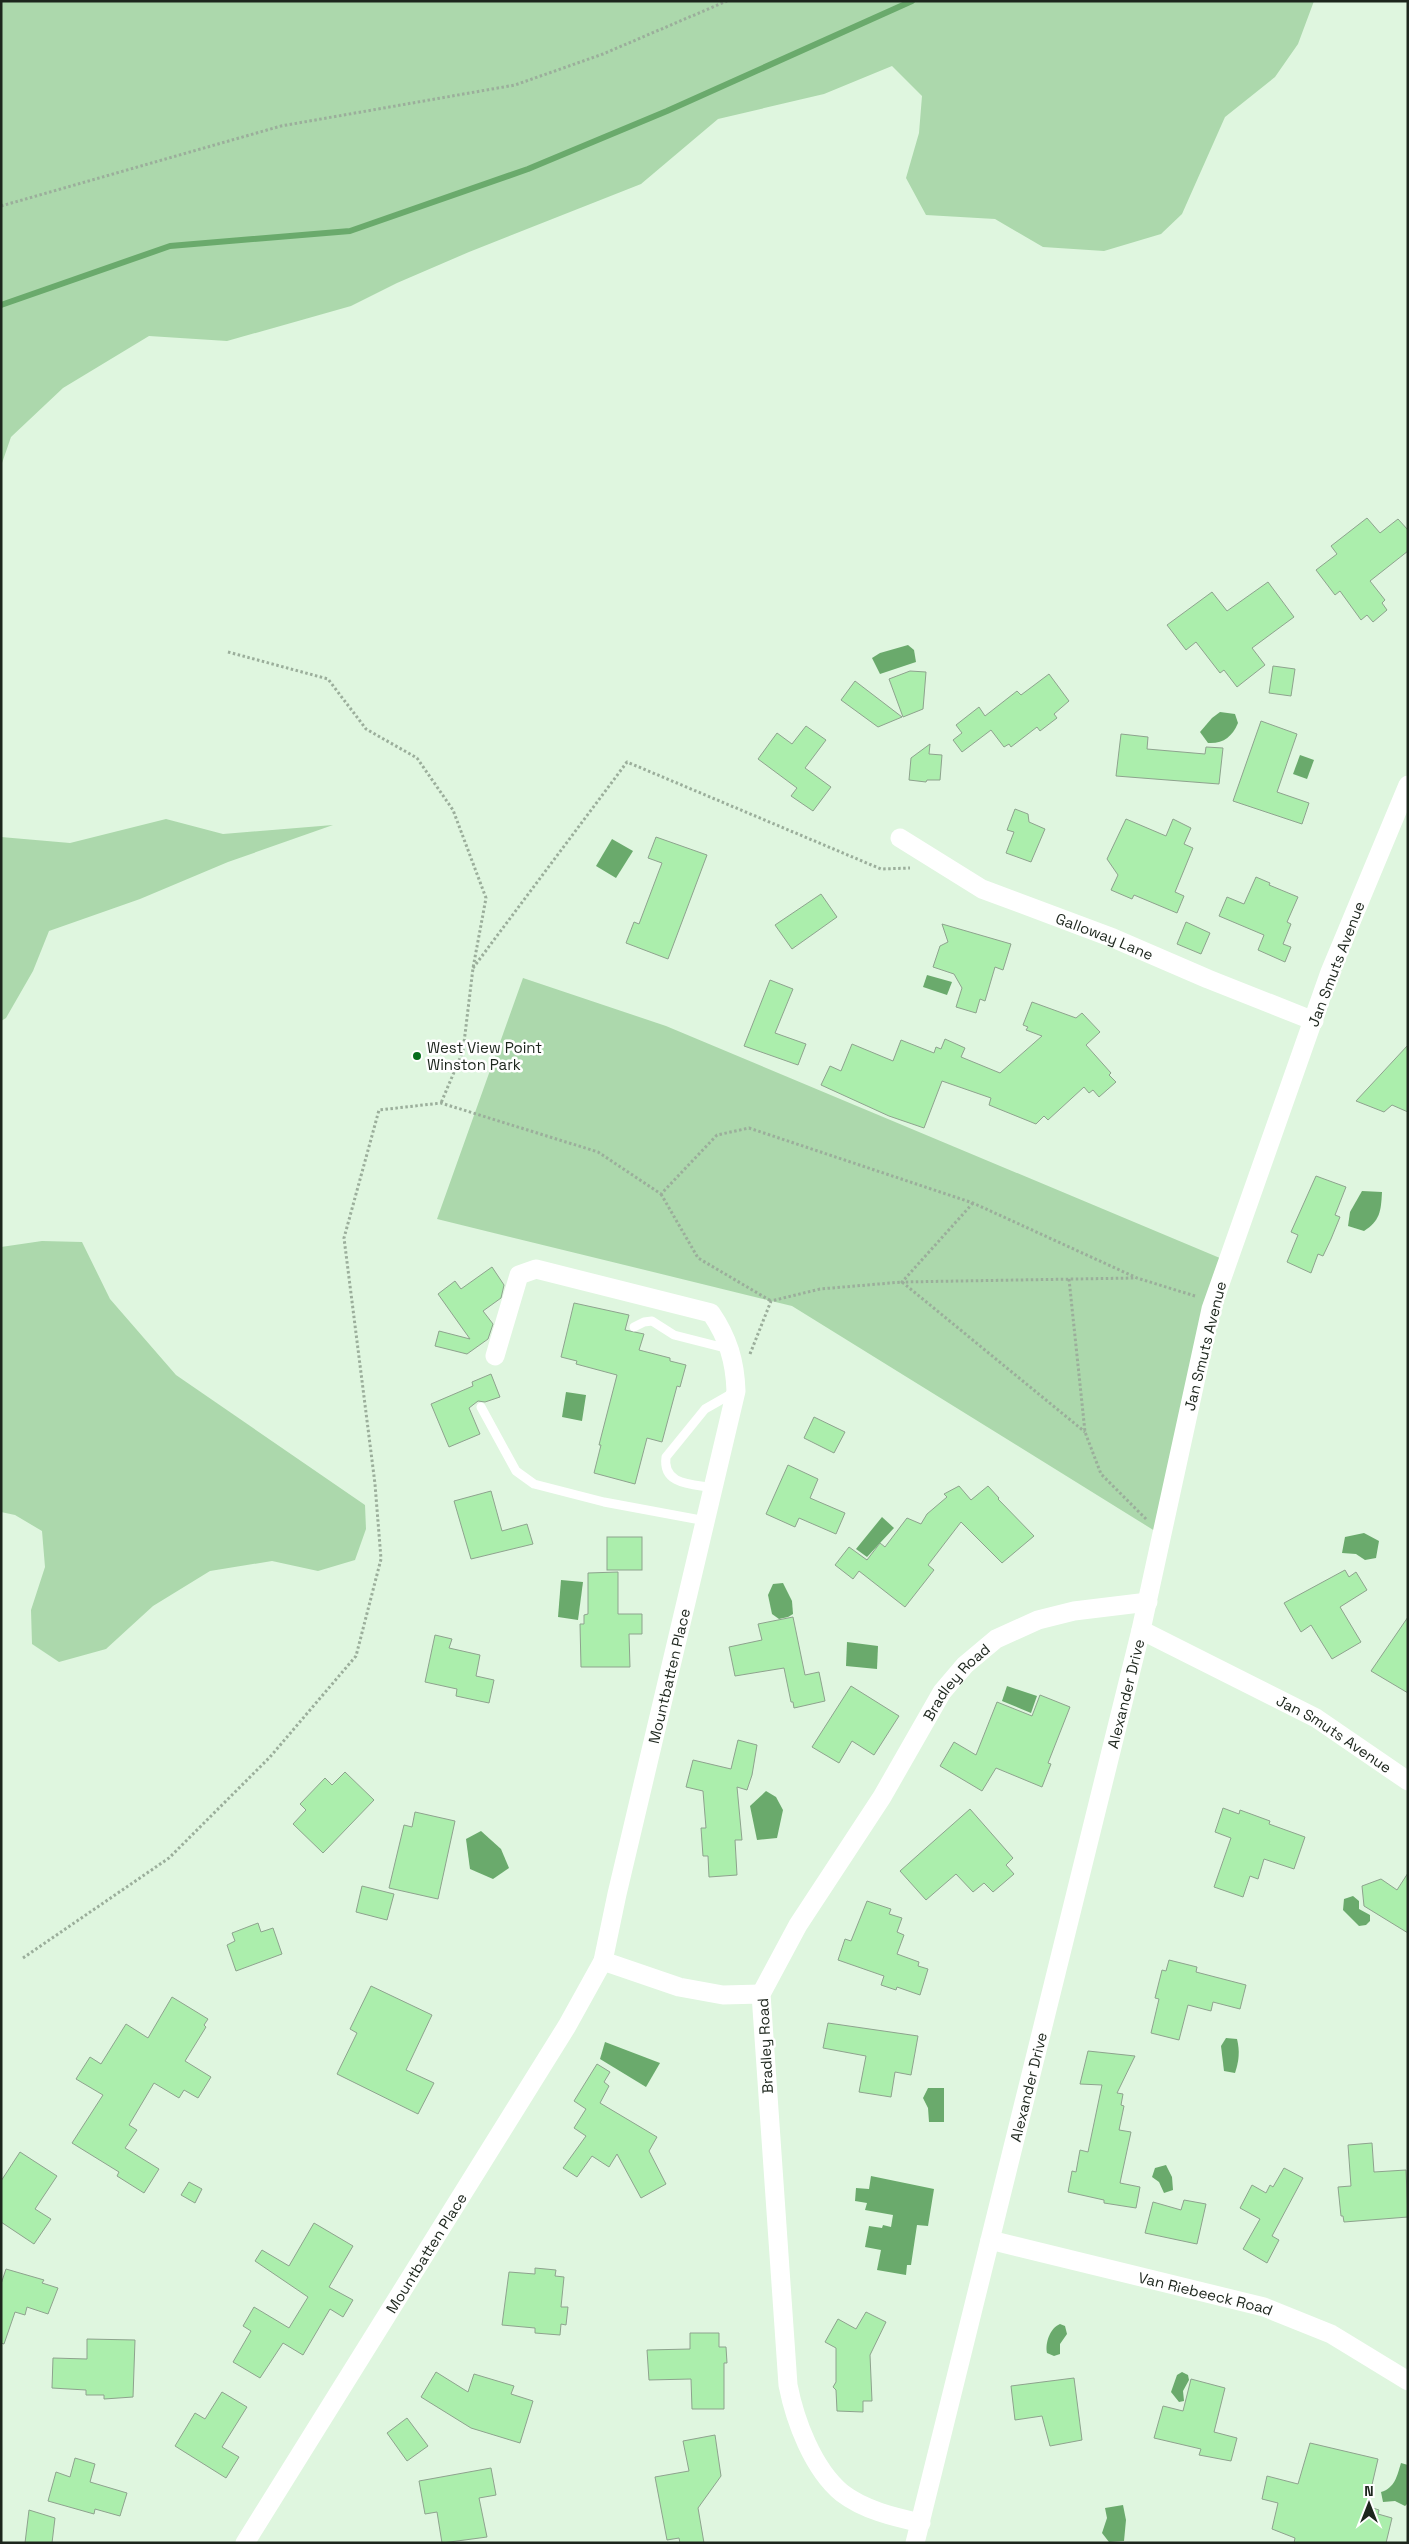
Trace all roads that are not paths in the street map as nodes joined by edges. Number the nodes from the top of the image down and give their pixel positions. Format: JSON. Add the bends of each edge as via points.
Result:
{"nodes":[{"id":1,"x":1408,"y":784,"type":"edge"},
{"id":2,"x":900,"y":838,"type":"dead end"},
{"id":3,"x":1314,"y":1021,"type":"junction"},
{"id":4,"x":634,"y":1327,"type":"dead end"},
{"id":5,"x":731,"y":1350,"type":"junction"},
{"id":6,"x":495,"y":1356,"type":"dead end"},
{"id":7,"x":736,"y":1391,"type":"junction"},
{"id":8,"x":481,"y":1407,"type":"dead end"},
{"id":9,"x":715,"y":1488,"type":"junction"},
{"id":10,"x":706,"y":1521,"type":"junction"},
{"id":11,"x":1148,"y":1602,"type":"junction"},
{"id":12,"x":1141,"y":1630,"type":"junction"},
{"id":13,"x":1408,"y":1781,"type":"edge"},
{"id":14,"x":603,"y":1961,"type":"junction"},
{"id":15,"x":761,"y":1994,"type":"junction"},
{"id":16,"x":990,"y":2240,"type":"junction"},
{"id":17,"x":1408,"y":2381,"type":"edge"},
{"id":18,"x":921,"y":2523,"type":"junction"},
{"id":19,"x":245,"y":2543,"type":"edge"},
{"id":20,"x":915,"y":2543,"type":"edge"}],
"edges":[{"from":1,"to":3,"type":"street","name":"Jan Smuts Avenue","via":[[1330,972]]},
{"from":2,"to":3,"type":"street","name":"Galloway Lane","via":[[982,889],[1113,938]]},
{"from":3,"to":11,"type":"street","name":"Jan Smuts Avenue","via":[[1213,1302]]},
{"from":4,"to":5,"type":"lane","via":[[652,1321],[674,1335]]},
{"from":5,"to":6,"type":"street","name":"Mountbatten Place","via":[[711,1313],[536,1269],[519,1274]]},
{"from":5,"to":7,"type":"street","name":"Mountbatten Place"},
{"from":7,"to":9,"type":"street","name":"Mountbatten Place"},
{"from":7,"to":9,"type":"lane","via":[[705,1409],[666,1457],[665,1466],[677,1482]]},
{"from":8,"to":10,"type":"lane","via":[[516,1471],[534,1484],[604,1502]]},
{"from":9,"to":10,"type":"street","name":"Mountbatten Place"},
{"from":10,"to":14,"type":"street","name":"Mountbatten Place"},
{"from":11,"to":12,"type":"street","name":"Jan Smuts Avenue"},
{"from":11,"to":15,"type":"street","name":"Bradley Road","via":[[1074,1611],[1038,1620],[996,1639],[966,1665],[942,1692],[882,1797],[798,1925]]},
{"from":12,"to":13,"type":"street","name":"Jan Smuts Avenue","via":[[1316,1718]]},
{"from":12,"to":16,"type":"street","name":"Alexander Drive"},
{"from":14,"to":15,"type":"street","via":[[679,1987],[724,1995]]},
{"from":14,"to":19,"type":"street","name":"Mountbatten Place","via":[[567,2026]]},
{"from":15,"to":18,"type":"street","name":"Bradley Road","via":[[792,2405],[801,2434],[817,2462],[842,2492],[868,2508]]},
{"from":16,"to":17,"type":"street","name":"Van Riebeeck Road","via":[[1264,2307],[1331,2334]]},
{"from":16,"to":18,"type":"street","name":"Alexander Drive"},
{"from":18,"to":20,"type":"street","name":"Alexander Drive"}]}
